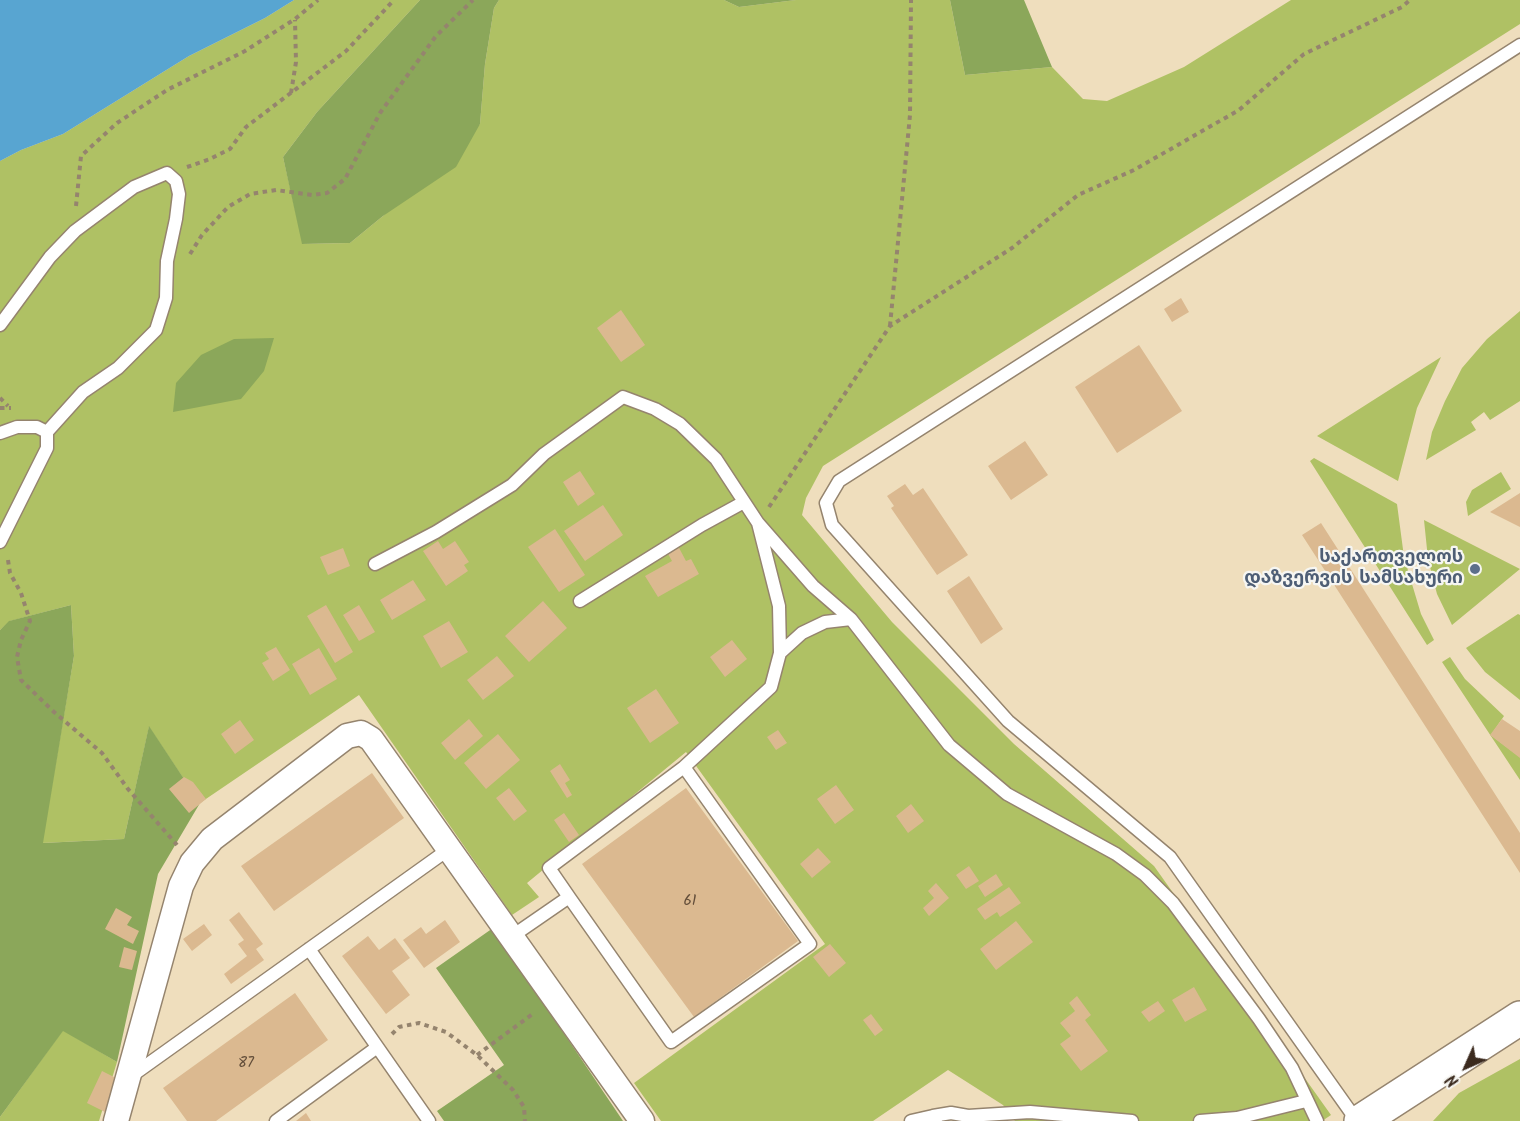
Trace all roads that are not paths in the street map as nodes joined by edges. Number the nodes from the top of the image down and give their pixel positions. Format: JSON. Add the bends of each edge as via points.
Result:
{"nodes":[{"id":1,"x":1520,"y":45,"type":"edge"},
{"id":2,"x":0,"y":326,"type":"edge"},
{"id":3,"x":47,"y":432,"type":"junction"},
{"id":4,"x":0,"y":433,"type":"edge"},
{"id":5,"x":744,"y":502,"type":"junction"},
{"id":6,"x":758,"y":523,"type":"junction"},
{"id":7,"x":2,"y":539,"type":"edge"},
{"id":8,"x":375,"y":564,"type":"dead end"},
{"id":9,"x":580,"y":601,"type":"dead end"},
{"id":10,"x":852,"y":620,"type":"junction"},
{"id":11,"x":780,"y":653,"type":"junction"},
{"id":12,"x":684,"y":767,"type":"junction"},
{"id":13,"x":449,"y":849,"type":"junction"},
{"id":14,"x":568,"y":897,"type":"junction"},
{"id":15,"x":511,"y":937,"type":"junction"},
{"id":16,"x":309,"y":949,"type":"junction"},
{"id":17,"x":1520,"y":1018,"type":"edge"},
{"id":18,"x":376,"y":1048,"type":"junction"},
{"id":19,"x":128,"y":1079,"type":"junction"},
{"id":20,"x":1306,"y":1101,"type":"junction"},
{"id":21,"x":934,"y":1119,"type":"edge"},
{"id":22,"x":116,"y":1121,"type":"edge"},
{"id":23,"x":276,"y":1121,"type":"edge"},
{"id":24,"x":429,"y":1121,"type":"edge"},
{"id":25,"x":642,"y":1121,"type":"edge"},
{"id":26,"x":911,"y":1121,"type":"edge"},
{"id":27,"x":1132,"y":1121,"type":"edge"},
{"id":28,"x":1200,"y":1121,"type":"edge"},
{"id":29,"x":1317,"y":1121,"type":"edge"},
{"id":30,"x":1359,"y":1121,"type":"edge"}],
"edges":[{"from":1,"to":30,"type":"lane","via":[[839,481],[826,503],[832,525],[1008,721],[1170,857]]},
{"from":2,"to":3,"type":"lane","via":[[50,256],[75,231],[134,187],[167,173],[176,181],[179,194],[167,261],[166,298],[156,330],[118,368],[83,392]]},
{"from":3,"to":4,"type":"lane","via":[[17,426]]},
{"from":3,"to":7,"type":"lane","via":[[47,447]]},
{"from":5,"to":6,"type":"lane"},
{"from":5,"to":8,"type":"lane","via":[[716,459],[680,424],[655,409],[623,398],[544,454],[512,485]]},
{"from":5,"to":9,"type":"lane"},
{"from":6,"to":10,"type":"lane","via":[[813,586]]},
{"from":6,"to":11,"type":"lane","via":[[779,606]]},
{"from":10,"to":11,"type":"lane","via":[[825,622],[802,633]]},
{"from":10,"to":20,"type":"lane","via":[[949,745],[1007,794],[1116,854],[1173,903],[1260,1019],[1292,1068]]},
{"from":11,"to":12,"type":"lane","via":[[771,687]]},
{"from":12,"to":14,"type":"lane","via":[[549,868]]},
{"from":12,"to":14,"type":"lane","via":[[810,944],[671,1042]]},
{"from":13,"to":15,"type":"street"},
{"from":13,"to":16,"type":"lane"},
{"from":13,"to":19,"type":"street","via":[[371,739],[361,733],[347,736],[212,839],[192,863],[181,886]]},
{"from":14,"to":15,"type":"lane"},
{"from":15,"to":25,"type":"street"},
{"from":16,"to":18,"type":"lane"},
{"from":16,"to":19,"type":"lane"},
{"from":17,"to":30,"type":"main road"},
{"from":18,"to":23,"type":"lane"},
{"from":18,"to":24,"type":"lane"},
{"from":19,"to":22,"type":"street"},
{"from":20,"to":28,"type":"lane","via":[[1237,1118]]},
{"from":20,"to":29,"type":"lane"},
{"from":21,"to":26,"type":"lane"},
{"from":21,"to":27,"type":"lane","via":[[951,1113],[968,1116],[1030,1112]]}]}
